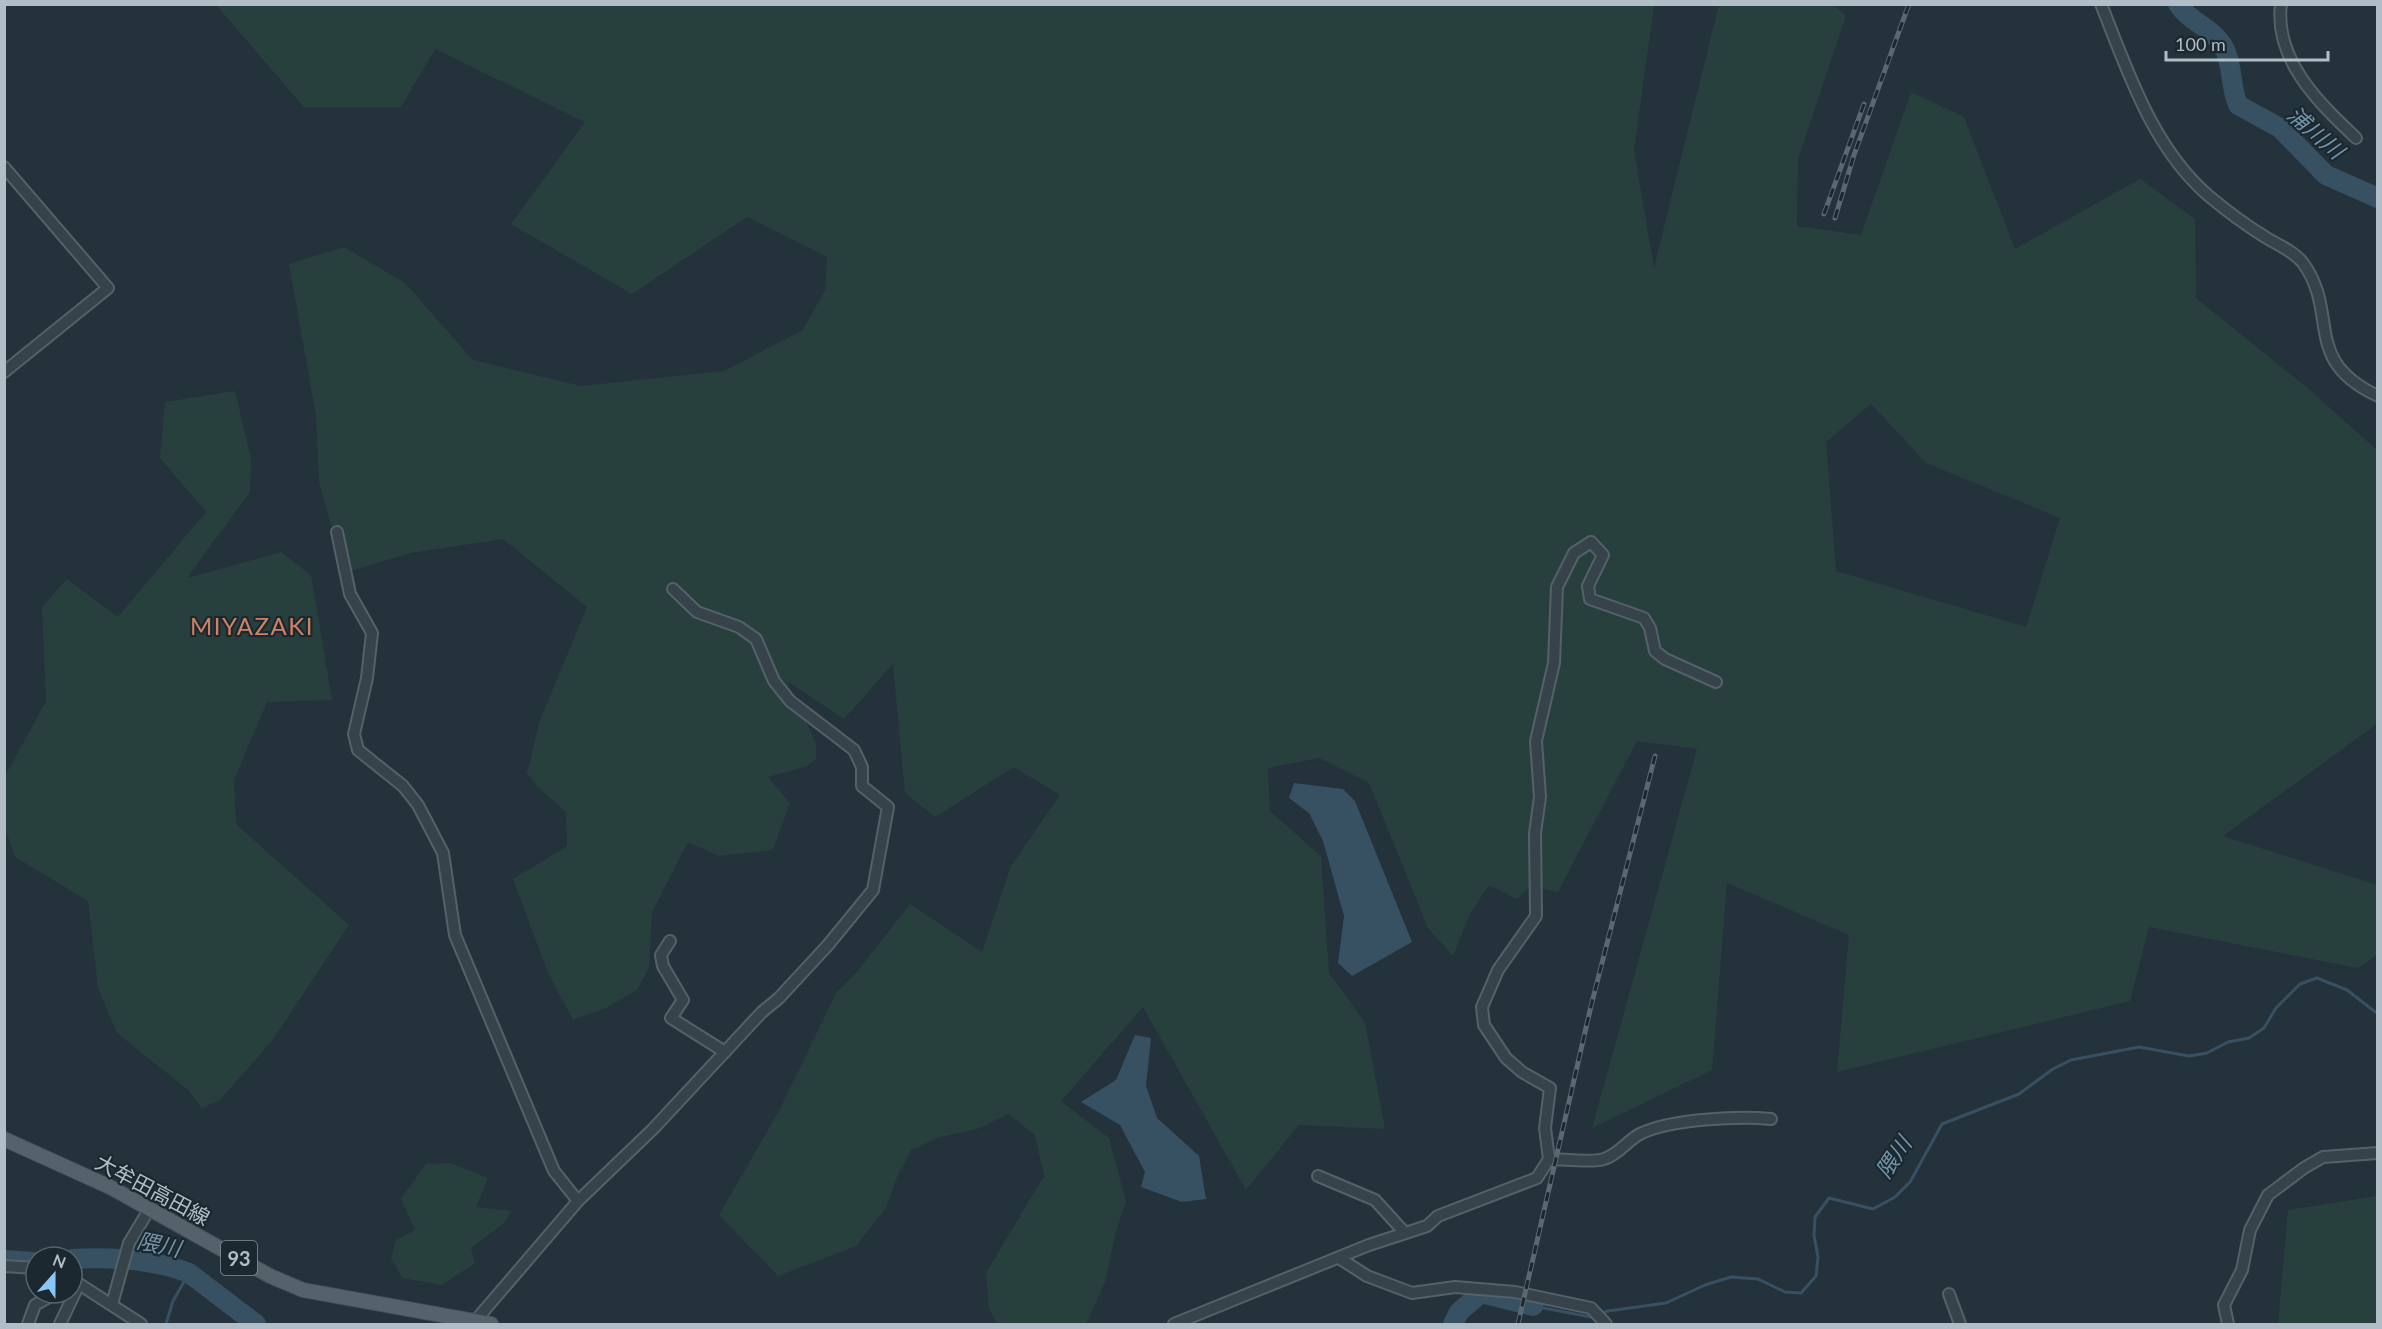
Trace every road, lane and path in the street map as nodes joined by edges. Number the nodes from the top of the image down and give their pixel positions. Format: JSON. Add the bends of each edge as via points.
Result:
{"nodes":[{"id":1,"x":2101,"y":4,"type":"edge"},
{"id":2,"x":2281,"y":4,"type":"edge"},
{"id":3,"x":2356,"y":138,"type":"dead end"},
{"id":4,"x":4,"y":167,"type":"edge"},
{"id":5,"x":4,"y":372,"type":"edge"},
{"id":6,"x":2378,"y":396,"type":"edge"},
{"id":7,"x":337,"y":532,"type":"dead end"},
{"id":8,"x":673,"y":590,"type":"dead end"},
{"id":9,"x":1716,"y":682,"type":"dead end"},
{"id":10,"x":670,"y":941,"type":"dead end"},
{"id":11,"x":725,"y":1052,"type":"junction"},
{"id":12,"x":1771,"y":1119,"type":"dead end"},
{"id":13,"x":4,"y":1140,"type":"edge"},
{"id":14,"x":2378,"y":1153,"type":"edge"},
{"id":15,"x":1549,"y":1160,"type":"junction"},
{"id":16,"x":1318,"y":1176,"type":"dead end"},
{"id":17,"x":578,"y":1201,"type":"junction"},
{"id":18,"x":150,"y":1208,"type":"junction"},
{"id":19,"x":1405,"y":1233,"type":"junction"},
{"id":20,"x":1339,"y":1258,"type":"junction"},
{"id":21,"x":4,"y":1266,"type":"edge"},
{"id":22,"x":24,"y":1267,"type":"edge"},
{"id":23,"x":84,"y":1287,"type":"edge"},
{"id":24,"x":1949,"y":1294,"type":"dead end"},
{"id":25,"x":112,"y":1304,"type":"junction"},
{"id":26,"x":34,"y":1305,"type":"edge"},
{"id":27,"x":69,"y":1305,"type":"edge"},
{"id":28,"x":476,"y":1320,"type":"junction"},
{"id":29,"x":64,"y":1323,"type":"edge"},
{"id":30,"x":1605,"y":1323,"type":"edge"},
{"id":31,"x":28,"y":1324,"type":"edge"},
{"id":32,"x":141,"y":1324,"type":"edge"},
{"id":33,"x":490,"y":1324,"type":"edge"},
{"id":34,"x":1174,"y":1324,"type":"edge"},
{"id":35,"x":1960,"y":1324,"type":"edge"},
{"id":36,"x":2228,"y":1324,"type":"edge"}],
"edges":[{"from":1,"to":6,"type":"street","via":[[2136,87],[2174,160],[2209,196],[2303,264],[2313,283],[2334,361],[2350,381]]},
{"from":2,"to":3,"type":"street","via":[[2283,43],[2292,63],[2308,88]]},
{"from":4,"to":5,"type":"street","via":[[108,288]]},
{"from":7,"to":17,"type":"street","via":[[350,594],[372,633],[354,734],[358,750],[404,786],[443,853],[455,935],[554,1171]]},
{"from":8,"to":11,"type":"street","via":[[698,612],[739,627],[756,639],[774,681],[790,701],[854,750],[862,767],[862,786],[888,807],[873,890],[828,945]]},
{"from":9,"to":15,"type":"street","via":[[1655,651],[1644,618],[1590,599],[1588,586],[1603,555],[1591,542],[1574,553],[1557,587],[1554,663],[1536,741],[1540,797],[1535,833],[1536,916],[1498,970],[1482,1007],[1484,1025],[1506,1058],[1550,1088],[1545,1128]]},
{"from":10,"to":11,"type":"street","via":[[661,954],[663,966],[682,1000],[671,1018]]},
{"from":11,"to":17,"type":"street"},
{"from":12,"to":15,"type":"street","via":[[1744,1117],[1678,1124],[1641,1133],[1602,1161]]},
{"from":13,"to":18,"type":"main road","name":"大牟田高田線","number":"93"},
{"from":14,"to":36,"type":"street","via":[[2324,1157],[2268,1195],[2250,1230],[2242,1270],[2224,1305]]},
{"from":15,"to":19,"type":"street","via":[[1537,1178]]},
{"from":16,"to":19,"type":"street","via":[[1375,1200]]},
{"from":17,"to":28,"type":"street"},
{"from":18,"to":25,"type":"street","via":[[124,1259]]},
{"from":18,"to":28,"type":"main road","name":"大牟田高田線","number":"93","via":[[270,1276],[303,1290]]},
{"from":19,"to":20,"type":"street"},
{"from":20,"to":30,"type":"street","via":[[1367,1276],[1412,1293],[1482,1288],[1591,1308]]},
{"from":20,"to":34,"type":"street"},
{"from":21,"to":22,"type":"street"},
{"from":23,"to":25,"type":"street"},
{"from":24,"to":35,"type":"street"},
{"from":25,"to":32,"type":"street"},
{"from":26,"to":31,"type":"street"},
{"from":27,"to":29,"type":"street"},
{"from":28,"to":33,"type":"main road","name":"大牟田高田線","number":"93"}]}
